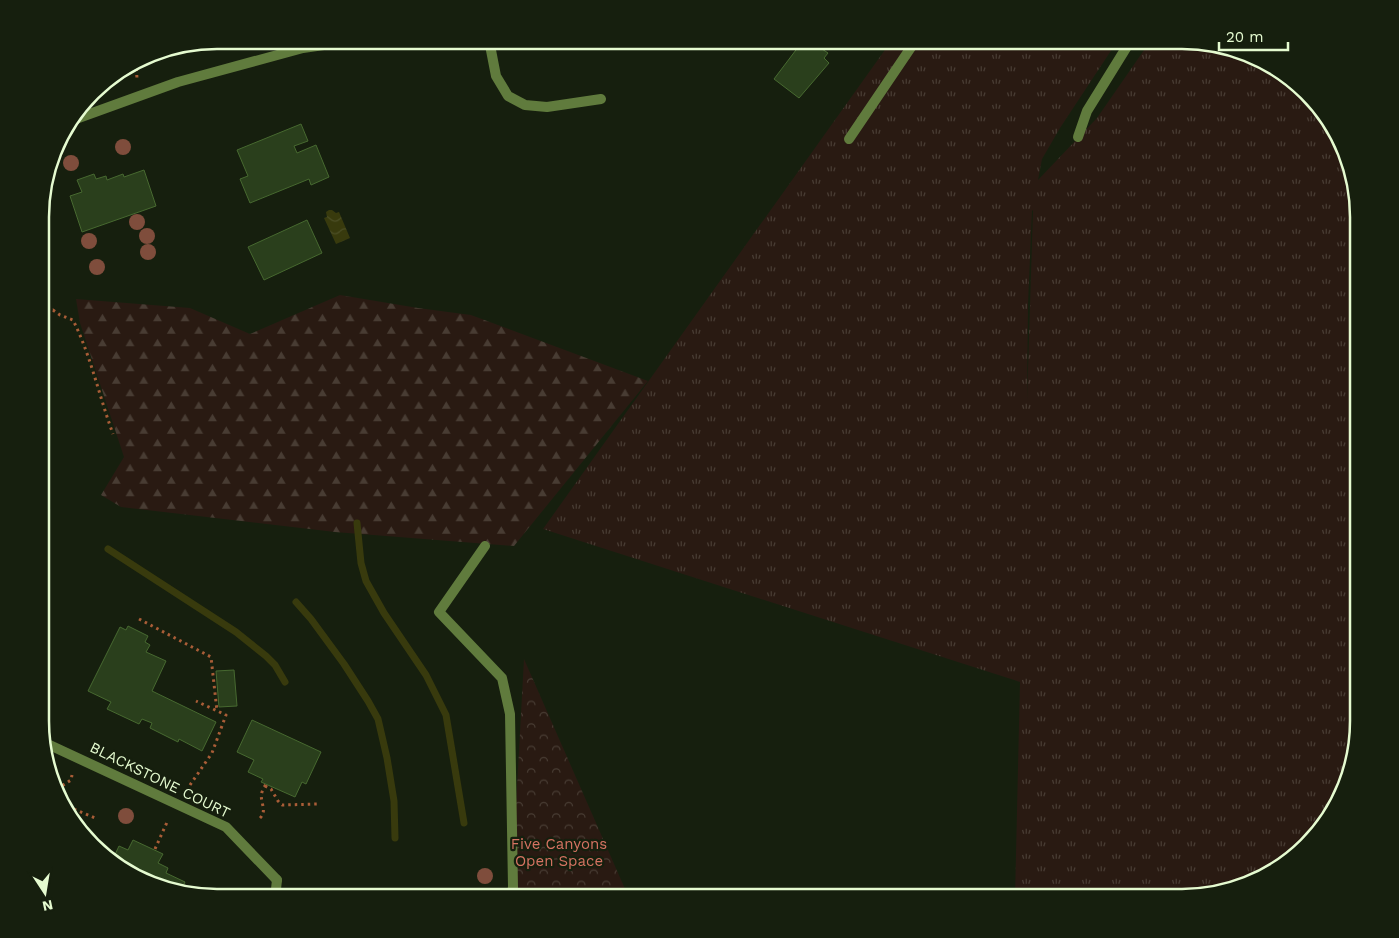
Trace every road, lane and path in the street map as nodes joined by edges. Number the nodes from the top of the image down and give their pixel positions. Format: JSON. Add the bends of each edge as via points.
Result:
{"nodes":[{"id":1,"x":299,"y":49,"type":"edge"},
{"id":2,"x":491,"y":49,"type":"edge"},
{"id":3,"x":910,"y":49,"type":"edge"},
{"id":4,"x":1126,"y":49,"type":"edge"},
{"id":5,"x":136,"y":69,"type":"edge"},
{"id":6,"x":137,"y":79,"type":"dead end"},
{"id":7,"x":601,"y":99,"type":"dead end"},
{"id":8,"x":82,"y":117,"type":"edge"},
{"id":9,"x":1078,"y":137,"type":"dead end"},
{"id":10,"x":849,"y":139,"type":"dead end"},
{"id":11,"x":49,"y":311,"type":"edge"},
{"id":12,"x":113,"y":434,"type":"dead end"},
{"id":13,"x":485,"y":546,"type":"dead end"},
{"id":14,"x":140,"y":619,"type":"dead end"},
{"id":15,"x":196,"y":701,"type":"dead end"},
{"id":16,"x":217,"y":711,"type":"junction"},
{"id":17,"x":50,"y":745,"type":"edge"},
{"id":18,"x":72,"y":775,"type":"dead end"},
{"id":19,"x":190,"y":785,"type":"dead end"},
{"id":20,"x":62,"y":786,"type":"edge"},
{"id":21,"x":318,"y":804,"type":"dead end"},
{"id":22,"x":74,"y":809,"type":"edge"},
{"id":23,"x":95,"y":818,"type":"dead end"},
{"id":24,"x":260,"y":818,"type":"dead end"},
{"id":25,"x":168,"y":820,"type":"dead end"},
{"id":26,"x":155,"y":849,"type":"dead end"},
{"id":27,"x":276,"y":889,"type":"edge"},
{"id":28,"x":513,"y":889,"type":"edge"}],
"edges":[{"from":1,"to":8,"type":"street","via":[[178,82]]},
{"from":2,"to":7,"type":"street","via":[[496,76],[508,96],[525,105],[547,107]]},
{"from":3,"to":10,"type":"street"},
{"from":4,"to":9,"type":"street","via":[[1087,112]]},
{"from":5,"to":6,"type":"path"},
{"from":11,"to":12,"type":"path","via":[[73,320]]},
{"from":13,"to":28,"type":"street","via":[[439,612],[502,678],[510,714]]},
{"from":14,"to":16,"type":"path","via":[[212,657]]},
{"from":15,"to":16,"type":"path"},
{"from":16,"to":19,"type":"path","via":[[226,715],[212,753]]},
{"from":17,"to":27,"type":"street","name":"BLACKSTONE COURT","via":[[226,827],[277,880]]},
{"from":18,"to":20,"type":"path","via":[[71,780]]},
{"from":21,"to":24,"type":"path","via":[[282,805],[265,785],[261,793],[264,811]]},
{"from":22,"to":23,"type":"path"},
{"from":25,"to":26,"type":"path"}]}
